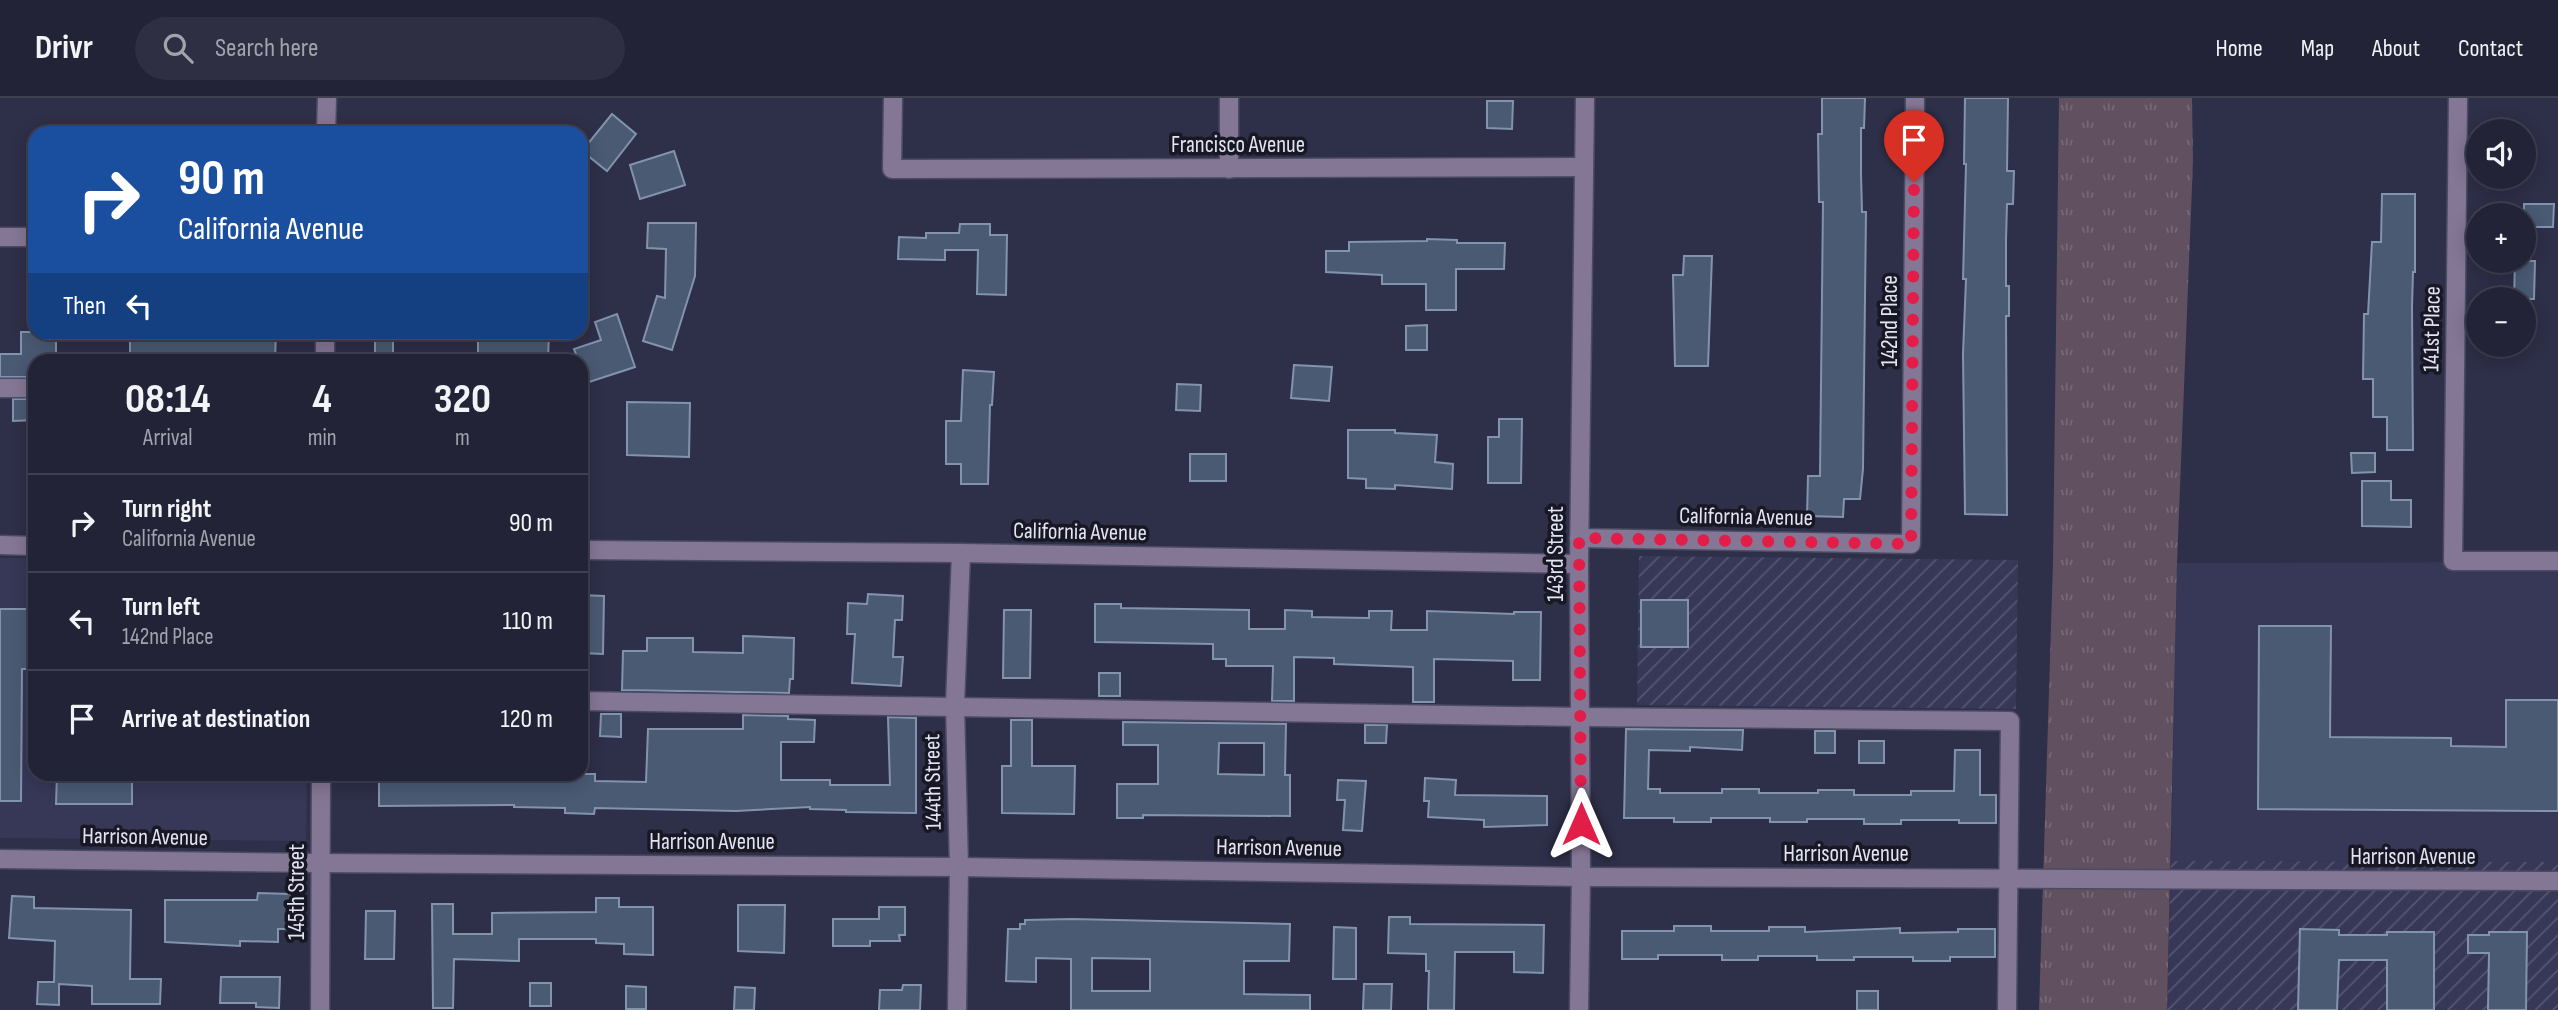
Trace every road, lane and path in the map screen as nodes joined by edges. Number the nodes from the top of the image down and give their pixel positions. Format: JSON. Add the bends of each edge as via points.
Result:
{"nodes":[{"id":1,"x":327,"y":98,"type":"edge"},
{"id":2,"x":893,"y":98,"type":"edge"},
{"id":3,"x":1229,"y":98,"type":"edge"},
{"id":4,"x":1585,"y":98,"type":"edge"},
{"id":5,"x":1915,"y":98,"type":"edge"},
{"id":6,"x":2458,"y":98,"type":"edge"},
{"id":7,"x":326,"y":126,"type":"edge"},
{"id":8,"x":1584,"y":167,"type":"junction"},
{"id":9,"x":1228,"y":169,"type":"junction"},
{"id":10,"x":0,"y":237,"type":"edge"},
{"id":11,"x":28,"y":237,"type":"edge"},
{"id":12,"x":0,"y":388,"type":"edge"},
{"id":13,"x":28,"y":388,"type":"edge"},
{"id":14,"x":1579,"y":538,"type":"junction"},
{"id":15,"x":1911,"y":544,"type":"joint"},
{"id":16,"x":0,"y":545,"type":"edge"},
{"id":17,"x":28,"y":546,"type":"edge"},
{"id":18,"x":588,"y":550,"type":"edge"},
{"id":19,"x":961,"y":553,"type":"junction"},
{"id":20,"x":2558,"y":561,"type":"edge"},
{"id":21,"x":1579,"y":564,"type":"junction"},
{"id":22,"x":588,"y":701,"type":"edge"},
{"id":23,"x":955,"y":705,"type":"junction"},
{"id":24,"x":1580,"y":717,"type":"junction"},
{"id":25,"x":321,"y":781,"type":"edge"},
{"id":26,"x":0,"y":859,"type":"edge"},
{"id":27,"x":321,"y":863,"type":"junction"},
{"id":28,"x":958,"y":866,"type":"junction"},
{"id":29,"x":1581,"y":877,"type":"junction"},
{"id":30,"x":2009,"y":878,"type":"junction"},
{"id":31,"x":2558,"y":881,"type":"edge"},
{"id":32,"x":320,"y":1010,"type":"edge"},
{"id":33,"x":957,"y":1010,"type":"edge"},
{"id":34,"x":1579,"y":1010,"type":"edge"},
{"id":35,"x":2007,"y":1010,"type":"edge"}],
"edges":[{"from":1,"to":7,"type":"street"},
{"from":2,"to":9,"type":"street","name":"Francisco Avenue","via":[[892,169]]},
{"from":3,"to":9,"type":"street"},
{"from":4,"to":8,"type":"street","name":"143rd Street"},
{"from":5,"to":15,"type":"street","name":"142nd Place"},
{"from":6,"to":20,"type":"street","name":"141st Place","via":[[2453,561]]},
{"from":8,"to":9,"type":"street","name":"Francisco Avenue"},
{"from":8,"to":14,"type":"street","name":"143rd Street"},
{"from":10,"to":11,"type":"street"},
{"from":12,"to":13,"type":"street"},
{"from":14,"to":15,"type":"street","name":"California Avenue"},
{"from":14,"to":21,"type":"street","name":"143rd Street"},
{"from":16,"to":17,"type":"street"},
{"from":18,"to":19,"type":"street","name":"California Avenue"},
{"from":19,"to":21,"type":"street","name":"California Avenue"},
{"from":19,"to":23,"type":"street","name":"144th Street"},
{"from":21,"to":24,"type":"street","name":"143rd Street"},
{"from":22,"to":23,"type":"street"},
{"from":23,"to":24,"type":"street"},
{"from":23,"to":28,"type":"street","name":"144th Street"},
{"from":24,"to":29,"type":"street","name":"143rd Street"},
{"from":24,"to":30,"type":"street","via":[[2010,721]]},
{"from":25,"to":27,"type":"street","name":"145th Street"},
{"from":26,"to":27,"type":"street","name":"Harrison Avenue"},
{"from":27,"to":28,"type":"street","name":"Harrison Avenue"},
{"from":27,"to":32,"type":"street","name":"145th Street"},
{"from":28,"to":29,"type":"street","name":"Harrison Avenue"},
{"from":28,"to":33,"type":"street","name":"144th Street"},
{"from":29,"to":30,"type":"street","name":"Harrison Avenue"},
{"from":29,"to":34,"type":"street","name":"143rd Street"},
{"from":30,"to":31,"type":"street","name":"Harrison Avenue"},
{"from":30,"to":35,"type":"street"}]}
